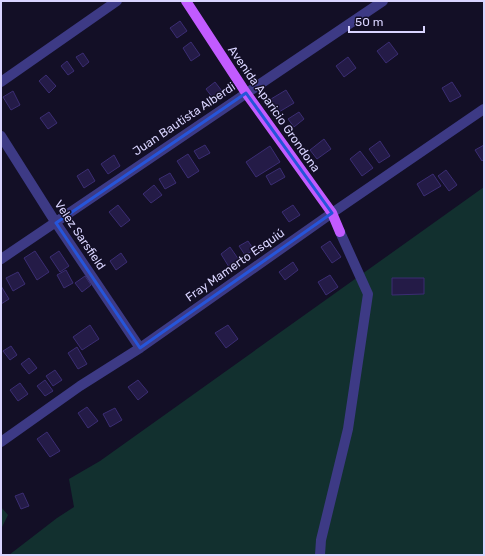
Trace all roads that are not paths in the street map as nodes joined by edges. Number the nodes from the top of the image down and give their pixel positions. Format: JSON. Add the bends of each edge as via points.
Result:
{"nodes":[{"id":1,"x":117,"y":1,"type":"edge"},
{"id":2,"x":186,"y":1,"type":"edge"},
{"id":3,"x":383,"y":1,"type":"edge"},
{"id":4,"x":1,"y":82,"type":"edge"},
{"id":5,"x":246,"y":93,"type":"junction"},
{"id":6,"x":484,"y":109,"type":"edge"},
{"id":7,"x":1,"y":136,"type":"edge"},
{"id":8,"x":332,"y":213,"type":"junction"},
{"id":9,"x":56,"y":223,"type":"junction"},
{"id":10,"x":340,"y":232,"type":"joint"},
{"id":11,"x":1,"y":259,"type":"edge"},
{"id":12,"x":140,"y":348,"type":"junction"},
{"id":13,"x":1,"y":442,"type":"edge"},
{"id":14,"x":320,"y":555,"type":"edge"}],
"edges":[{"from":1,"to":4,"type":"street"},
{"from":2,"to":5,"type":"main road","name":"Avenida Aparicio Grondona"},
{"from":3,"to":5,"type":"street","name":"Juan Bautista Alberdi"},
{"from":5,"to":8,"type":"main road","name":"Avenida Aparicio Grondona"},
{"from":5,"to":9,"type":"street","name":"Juan Bautista Alberdi"},
{"from":6,"to":8,"type":"street","name":"Fray Mamerto Esquiú"},
{"from":7,"to":9,"type":"street","name":"Velez Sarsfield"},
{"from":8,"to":10,"type":"main road","name":"Avenida Aparicio Grondona"},
{"from":8,"to":12,"type":"street","name":"Fray Mamerto Esquiú"},
{"from":9,"to":11,"type":"street","name":"Juan Bautista Alberdi"},
{"from":9,"to":12,"type":"street","name":"Velez Sarsfield"},
{"from":10,"to":14,"type":"street","via":[[368,294],[348,429],[321,540]]},
{"from":12,"to":13,"type":"street","name":"Fray Mamerto Esquiú","via":[[80,386]]}]}
